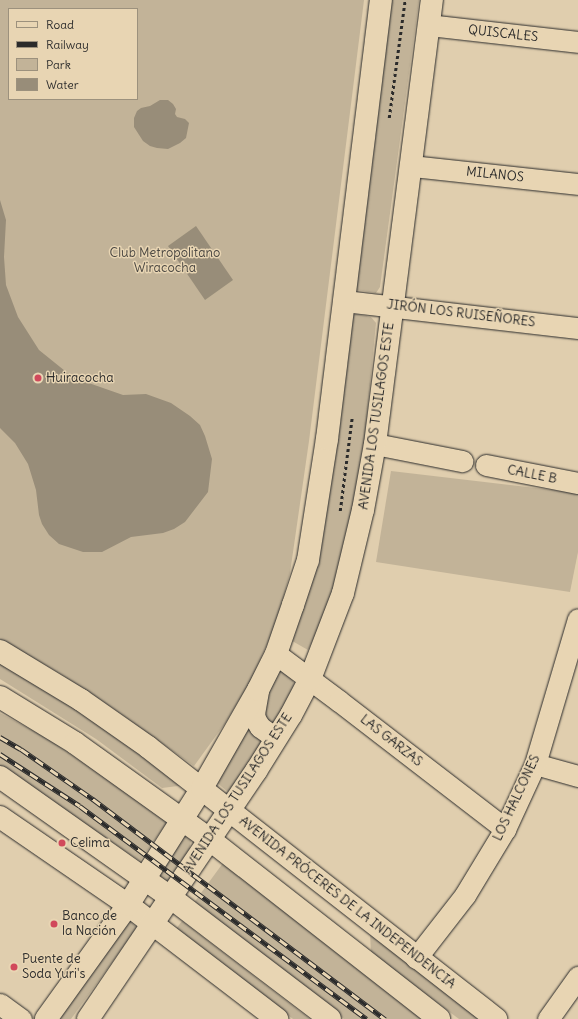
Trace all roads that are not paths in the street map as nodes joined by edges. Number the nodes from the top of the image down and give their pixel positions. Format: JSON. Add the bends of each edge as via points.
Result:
{"nodes":[{"id":1,"x":381,"y":0,"type":"edge"},
{"id":2,"x":432,"y":0,"type":"edge"},
{"id":3,"x":429,"y":25,"type":"junction"},
{"id":4,"x":578,"y":42,"type":"edge"},
{"id":5,"x":412,"y":166,"type":"junction"},
{"id":6,"x":578,"y":184,"type":"edge"},
{"id":7,"x":344,"y":301,"type":"junction"},
{"id":8,"x":393,"y":306,"type":"junction"},
{"id":9,"x":578,"y":328,"type":"edge"},
{"id":10,"x":375,"y":444,"type":"junction"},
{"id":11,"x":462,"y":461,"type":"dead end"},
{"id":12,"x":486,"y":465,"type":"dead end"},
{"id":13,"x":578,"y":483,"type":"edge"},
{"id":14,"x":577,"y":626,"type":"edge"},
{"id":15,"x":0,"y":651,"type":"edge"},
{"id":16,"x":276,"y":654,"type":"junction"},
{"id":17,"x":310,"y":679,"type":"junction"},
{"id":18,"x":258,"y":690,"type":"junction"},
{"id":19,"x":0,"y":697,"type":"edge"},
{"id":20,"x":276,"y":738,"type":"junction"},
{"id":21,"x":535,"y":764,"type":"junction"},
{"id":22,"x":578,"y":776,"type":"edge"},
{"id":23,"x":0,"y":777,"type":"edge"},
{"id":24,"x":202,"y":788,"type":"junction"},
{"id":25,"x":229,"y":810,"type":"junction"},
{"id":26,"x":0,"y":818,"type":"edge"},
{"id":27,"x":182,"y":820,"type":"junction"},
{"id":28,"x":505,"y":829,"type":"junction"},
{"id":29,"x":209,"y":839,"type":"junction"},
{"id":30,"x":145,"y":878,"type":"junction"},
{"id":31,"x":170,"y":897,"type":"junction"},
{"id":32,"x":128,"y":905,"type":"junction"},
{"id":33,"x":152,"y":924,"type":"junction"},
{"id":34,"x":416,"y":958,"type":"junction"},
{"id":35,"x":578,"y":977,"type":"edge"},
{"id":36,"x":0,"y":1004,"type":"edge"},
{"id":37,"x":21,"y":1019,"type":"edge"},
{"id":38,"x":46,"y":1019,"type":"edge"},
{"id":39,"x":88,"y":1019,"type":"edge"},
{"id":40,"x":277,"y":1019,"type":"edge"},
{"id":41,"x":330,"y":1019,"type":"edge"},
{"id":42,"x":439,"y":1019,"type":"edge"},
{"id":43,"x":496,"y":1019,"type":"edge"},
{"id":44,"x":548,"y":1019,"type":"edge"}],
"edges":[{"from":1,"to":7,"type":"main road"},
{"from":2,"to":3,"type":"main road","name":"AVENIDA LOS TUSILAGOS ESTE"},
{"from":3,"to":4,"type":"street","name":"QUISCALES"},
{"from":3,"to":5,"type":"main road","name":"AVENIDA LOS TUSILAGOS ESTE"},
{"from":5,"to":6,"type":"street","name":"MILANOS"},
{"from":5,"to":8,"type":"main road","name":"AVENIDA LOS TUSILAGOS ESTE"},
{"from":7,"to":8,"type":"street","name":"JIRÓN LOS RUISEÑORES"},
{"from":7,"to":16,"type":"main road","via":[[327,439],[308,560]]},
{"from":8,"to":9,"type":"street","name":"JIRÓN LOS RUISEÑORES"},
{"from":8,"to":10,"type":"main road","name":"AVENIDA LOS TUSILAGOS ESTE"},
{"from":10,"to":11,"type":"street"},
{"from":10,"to":17,"type":"main road","name":"AVENIDA LOS TUSILAGOS ESTE","via":[[364,510],[348,573]]},
{"from":12,"to":13,"type":"street","name":"CALLE B"},
{"from":14,"to":21,"type":"street","name":"LOS HALCONES"},
{"from":15,"to":24,"type":"main road","name":"AVENIDA PRÓCERES DE LA INDEPENDENCIA","via":[[81,700]]},
{"from":16,"to":17,"type":"street","name":"LAS GARZAS"},
{"from":16,"to":18,"type":"main road"},
{"from":17,"to":20,"type":"main road","name":"AVENIDA LOS TUSILAGOS ESTE"},
{"from":17,"to":28,"type":"street","name":"LAS GARZAS"},
{"from":18,"to":20,"type":"street","via":[[254,719],[260,727]]},
{"from":18,"to":24,"type":"main road"},
{"from":19,"to":27,"type":"main road","via":[[75,743]]},
{"from":20,"to":25,"type":"main road","name":"AVENIDA LOS TUSILAGOS ESTE"},
{"from":21,"to":22,"type":"street"},
{"from":21,"to":28,"type":"street","name":"LOS HALCONES"},
{"from":23,"to":30,"type":"main road"},
{"from":24,"to":25,"type":"main road","name":"AVENIDA PRÓCERES DE LA INDEPENDENCIA"},
{"from":24,"to":27,"type":"main road"},
{"from":25,"to":29,"type":"main road","name":"AVENIDA LOS TUSILAGOS ESTE"},
{"from":25,"to":34,"type":"main road","name":"AVENIDA PRÓCERES DE LA INDEPENDENCIA"},
{"from":26,"to":32,"type":"main road"},
{"from":27,"to":29,"type":"main road"},
{"from":27,"to":30,"type":"main road"},
{"from":28,"to":34,"type":"street","name":"LOS HALCONES","via":[[465,895]]},
{"from":29,"to":31,"type":"main road","name":"AVENIDA LOS TUSILAGOS ESTE"},
{"from":29,"to":42,"type":"main road"},
{"from":30,"to":31,"type":"main road"},
{"from":30,"to":32,"type":"main road"},
{"from":31,"to":33,"type":"main road","name":"AVENIDA LOS TUSILAGOS ESTE"},
{"from":31,"to":41,"type":"main road"},
{"from":32,"to":33,"type":"main road"},
{"from":32,"to":38,"type":"main road"},
{"from":33,"to":39,"type":"main road","name":"AVENIDA LOS TUSILAGOS ESTE"},
{"from":33,"to":40,"type":"main road"},
{"from":34,"to":43,"type":"main road","name":"AVENIDA PRÓCERES DE LA INDEPENDENCIA"},
{"from":35,"to":44,"type":"street"},
{"from":36,"to":37,"type":"street"}]}
